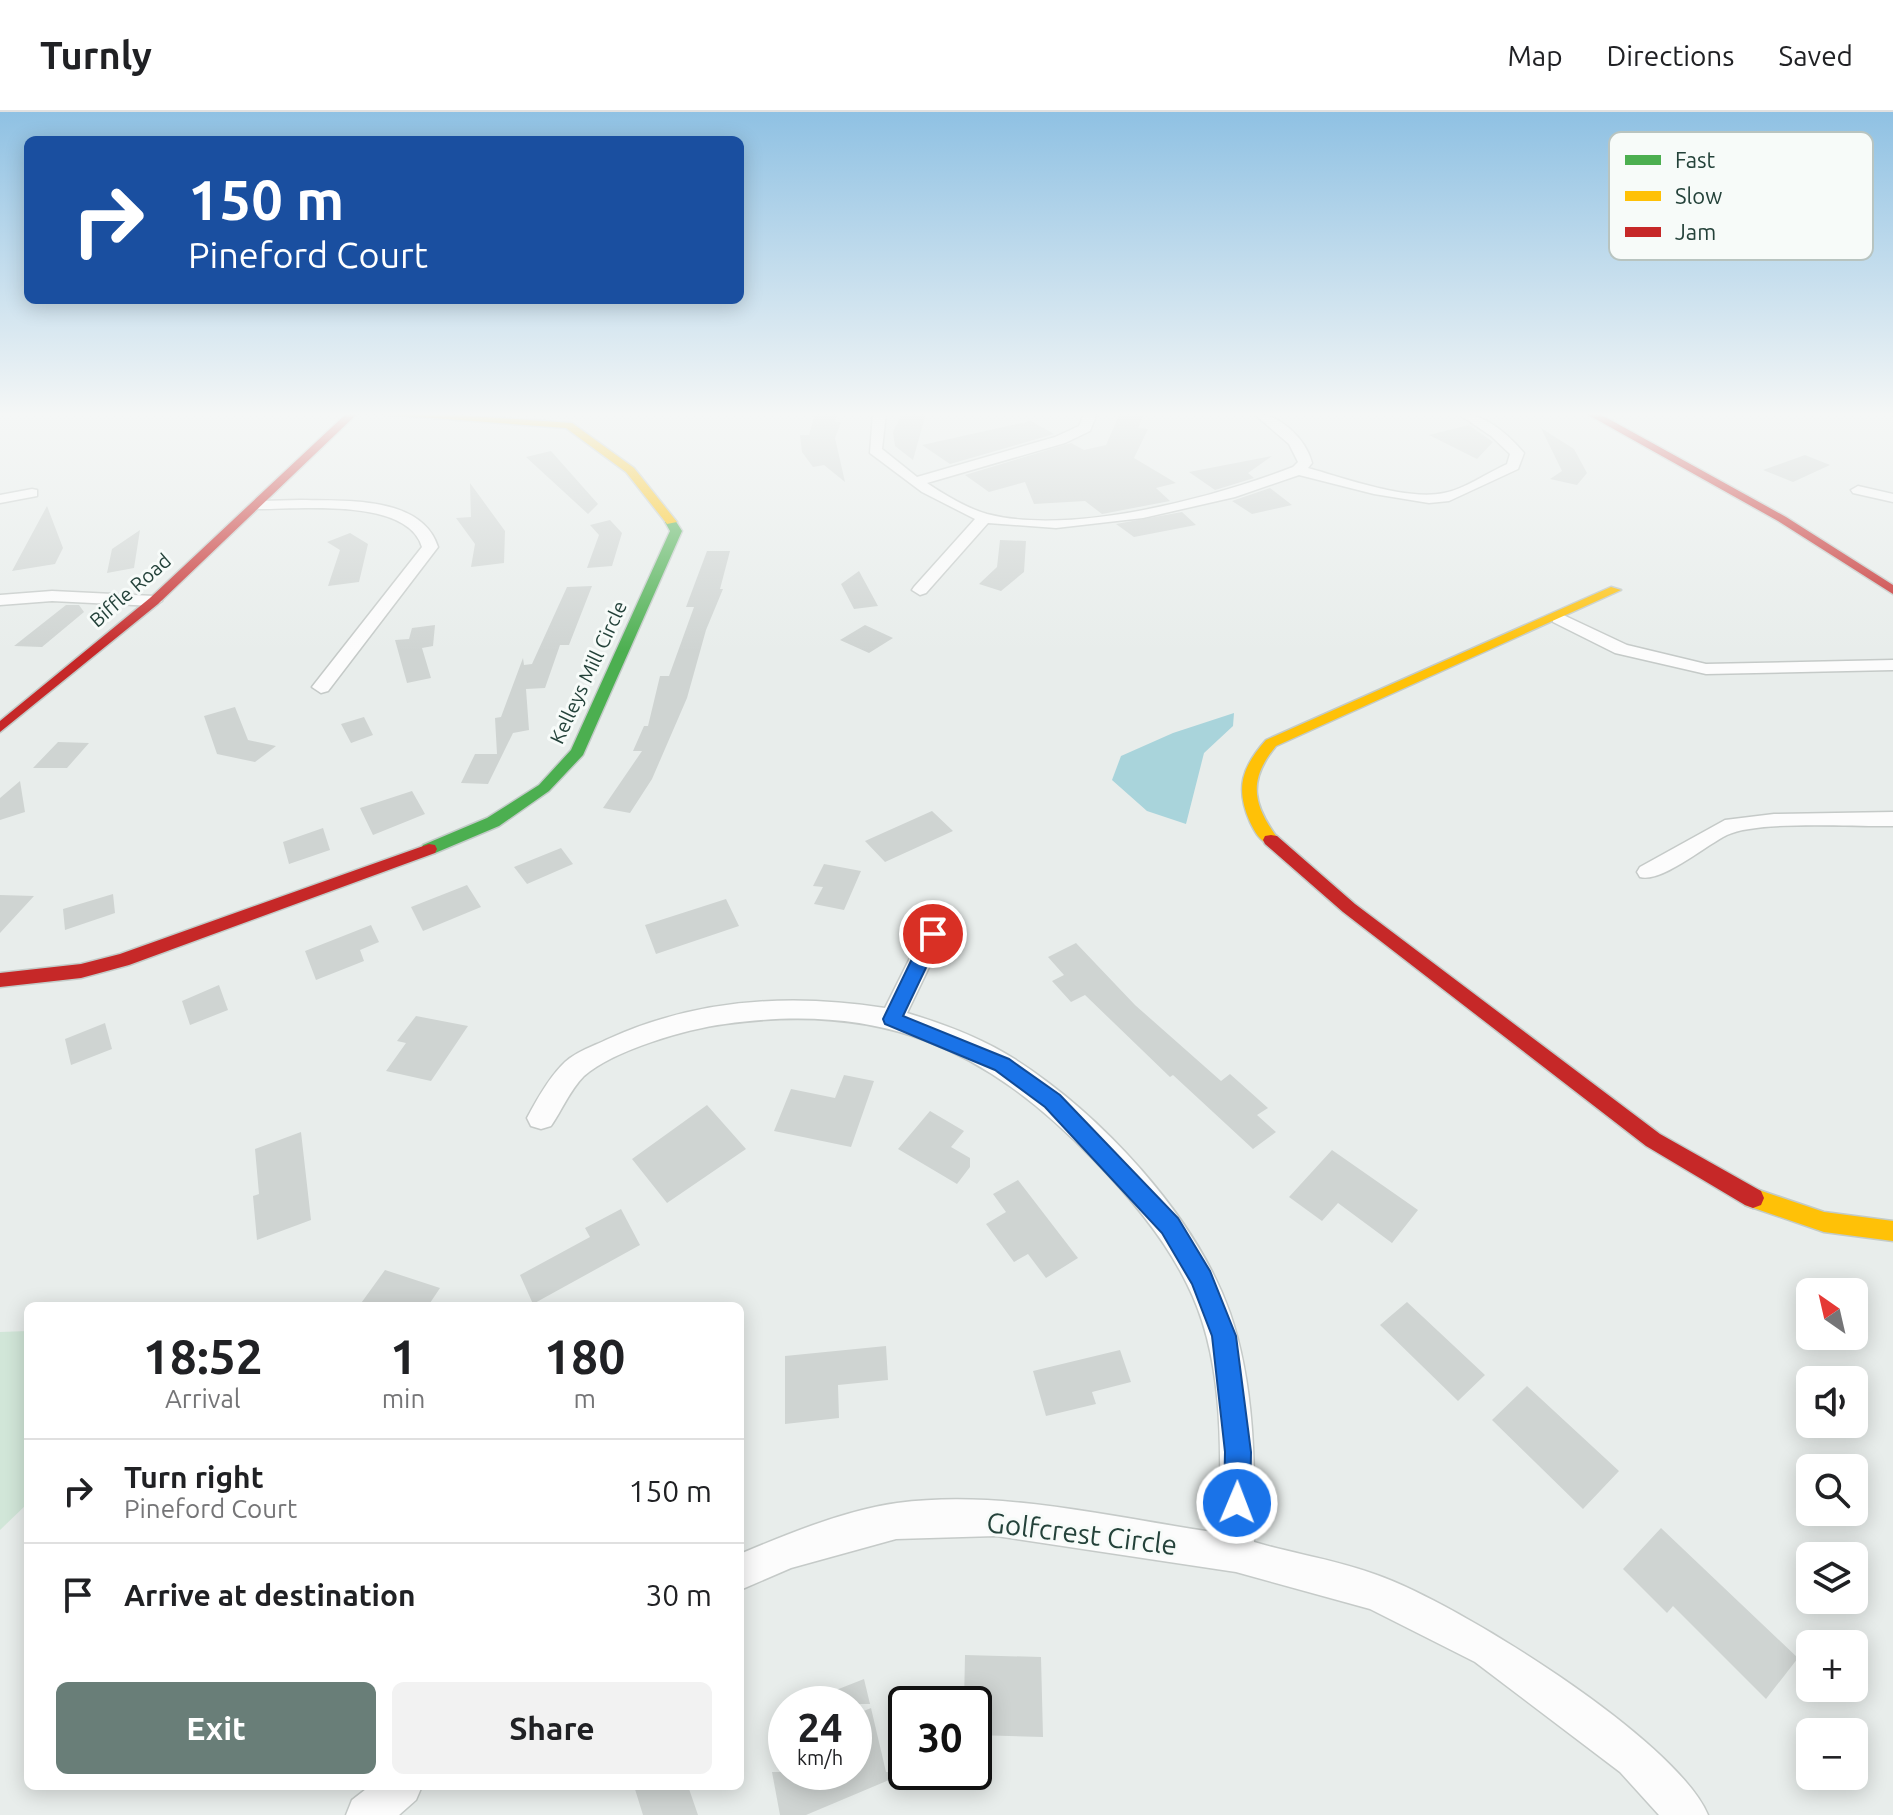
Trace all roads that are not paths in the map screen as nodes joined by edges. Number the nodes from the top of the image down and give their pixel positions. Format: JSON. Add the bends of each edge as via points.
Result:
{"nodes":[{"id":1,"x":272,"y":492,"type":"edge"},
{"id":2,"x":649,"y":492,"type":"edge"},
{"id":3,"x":935,"y":492,"type":"edge"},
{"id":4,"x":1233,"y":492,"type":"edge"},
{"id":5,"x":1390,"y":492,"type":"edge"},
{"id":6,"x":1458,"y":492,"type":"edge"},
{"id":7,"x":1735,"y":492,"type":"edge"},
{"id":8,"x":1869,"y":492,"type":"edge"},
{"id":9,"x":32,"y":493,"type":"dead end"},
{"id":10,"x":1893,"y":498,"type":"edge"},
{"id":11,"x":0,"y":499,"type":"edge"},
{"id":12,"x":259,"y":505,"type":"junction"},
{"id":13,"x":984,"y":518,"type":"junction"},
{"id":14,"x":920,"y":590,"type":"dead end"},
{"id":15,"x":1615,"y":590,"type":"dead end"},
{"id":16,"x":1893,"y":590,"type":"edge"},
{"id":17,"x":0,"y":600,"type":"edge"},
{"id":18,"x":154,"y":601,"type":"junction"},
{"id":19,"x":1559,"y":618,"type":"junction"},
{"id":20,"x":1893,"y":665,"type":"edge"},
{"id":21,"x":321,"y":687,"type":"dead end"},
{"id":22,"x":0,"y":728,"type":"edge"},
{"id":23,"x":1893,"y":819,"type":"edge"},
{"id":24,"x":1648,"y":872,"type":"dead end"},
{"id":25,"x":933,"y":934,"type":"dead end"},
{"id":26,"x":0,"y":980,"type":"edge"},
{"id":27,"x":892,"y":1019,"type":"junction"},
{"id":28,"x":541,"y":1118,"type":"dead end"},
{"id":29,"x":1893,"y":1231,"type":"edge"},
{"id":30,"x":1236,"y":1554,"type":"junction"},
{"id":31,"x":744,"y":1570,"type":"edge"},
{"id":32,"x":397,"y":1790,"type":"edge"},
{"id":33,"x":367,"y":1815,"type":"edge"},
{"id":34,"x":1687,"y":1815,"type":"edge"}],
"edges":[{"from":1,"to":12,"type":"street","name":"Biffle Road"},
{"from":2,"to":26,"type":"street","name":"Kelleys Mill Circle","via":[[676,531],[578,752],[544,788],[493,822],[442,844],[123,960],[81,971]]},
{"from":3,"to":13,"type":"street"},
{"from":4,"to":13,"type":"street","via":[[1065,522]]},
{"from":5,"to":6,"type":"street","via":[[1449,497]]},
{"from":7,"to":16,"type":"street"},
{"from":8,"to":10,"type":"street"},
{"from":9,"to":11,"type":"street"},
{"from":12,"to":18,"type":"street","name":"Biffle Road"},
{"from":12,"to":21,"type":"street","via":[[399,513],[425,526],[430,536],[430,547]]},
{"from":13,"to":14,"type":"street"},
{"from":15,"to":19,"type":"street"},
{"from":17,"to":18,"type":"street","via":[[52,596]]},
{"from":18,"to":22,"type":"street","name":"Biffle Road"},
{"from":19,"to":20,"type":"street","via":[[1621,649],[1706,669]]},
{"from":19,"to":29,"type":"street","via":[[1271,743],[1252,765],[1246,793],[1262,832],[1374,927],[1653,1140],[1753,1200],[1802,1219]]},
{"from":23,"to":24,"type":"street","via":[[1725,827]]},
{"from":25,"to":27,"type":"street"},
{"from":27,"to":28,"type":"street","via":[[743,1011],[674,1023],[633,1037],[575,1068]]},
{"from":27,"to":30,"type":"street","via":[[1002,1064],[1052,1101],[1170,1225],[1202,1279],[1224,1336],[1238,1452]]},
{"from":30,"to":31,"type":"street","name":"Golfcrest Circle","via":[[996,1518],[896,1521],[789,1551]]},
{"from":30,"to":34,"type":"street","name":"Golfcrest Circle","via":[[1375,1592],[1488,1649],[1634,1758]]},
{"from":32,"to":33,"type":"street"}]}
